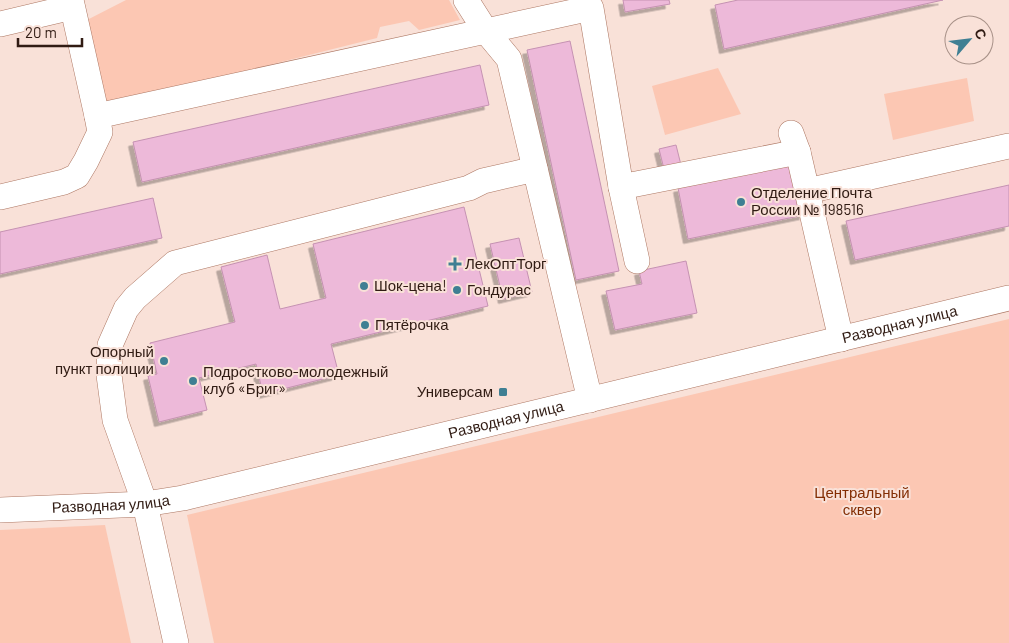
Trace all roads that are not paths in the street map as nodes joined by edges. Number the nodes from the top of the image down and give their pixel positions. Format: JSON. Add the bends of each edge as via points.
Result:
{"nodes":[{"id":1,"x":466,"y":0,"type":"edge"},
{"id":2,"x":72,"y":4,"type":"edge"},
{"id":3,"x":0,"y":24,"type":"edge"},
{"id":4,"x":485,"y":30,"type":"junction"},
{"id":5,"x":97,"y":116,"type":"junction"},
{"id":6,"x":1009,"y":146,"type":"edge"},
{"id":7,"x":535,"y":169,"type":"junction"},
{"id":8,"x":620,"y":187,"type":"junction"},
{"id":9,"x":808,"y":191,"type":"junction"},
{"id":10,"x":1,"y":192,"type":"edge"},
{"id":11,"x":637,"y":262,"type":"dead end"},
{"id":12,"x":1009,"y":298,"type":"edge"},
{"id":13,"x":840,"y":339,"type":"junction"},
{"id":14,"x":590,"y":400,"type":"junction"},
{"id":15,"x":145,"y":504,"type":"junction"},
{"id":16,"x":0,"y":510,"type":"edge"},
{"id":17,"x":176,"y":643,"type":"edge"}],
"edges":[{"from":1,"to":4,"type":"street"},
{"from":2,"to":3,"type":"street"},
{"from":2,"to":5,"type":"street"},
{"from":4,"to":5,"type":"street"},
{"from":4,"to":7,"type":"street","via":[[509,60]]},
{"from":4,"to":8,"type":"street","via":[[591,8]]},
{"from":5,"to":10,"type":"street","via":[[100,132],[76,176],[64,182]]},
{"from":6,"to":9,"type":"street"},
{"from":7,"to":14,"type":"street"},
{"from":7,"to":15,"type":"street","via":[[175,264],[156,278],[126,309],[110,345],[109,375],[115,420]]},
{"from":8,"to":9,"type":"street","via":[[794,142]]},
{"from":8,"to":11,"type":"street"},
{"from":9,"to":13,"type":"street"},
{"from":12,"to":13,"type":"street","name":"Разводная улица"},
{"from":13,"to":14,"type":"street","name":"Разводная улица"},
{"from":14,"to":15,"type":"street","name":"Разводная улица","via":[[183,498]]},
{"from":15,"to":16,"type":"street","name":"Разводная улица"},
{"from":15,"to":17,"type":"street"}]}
